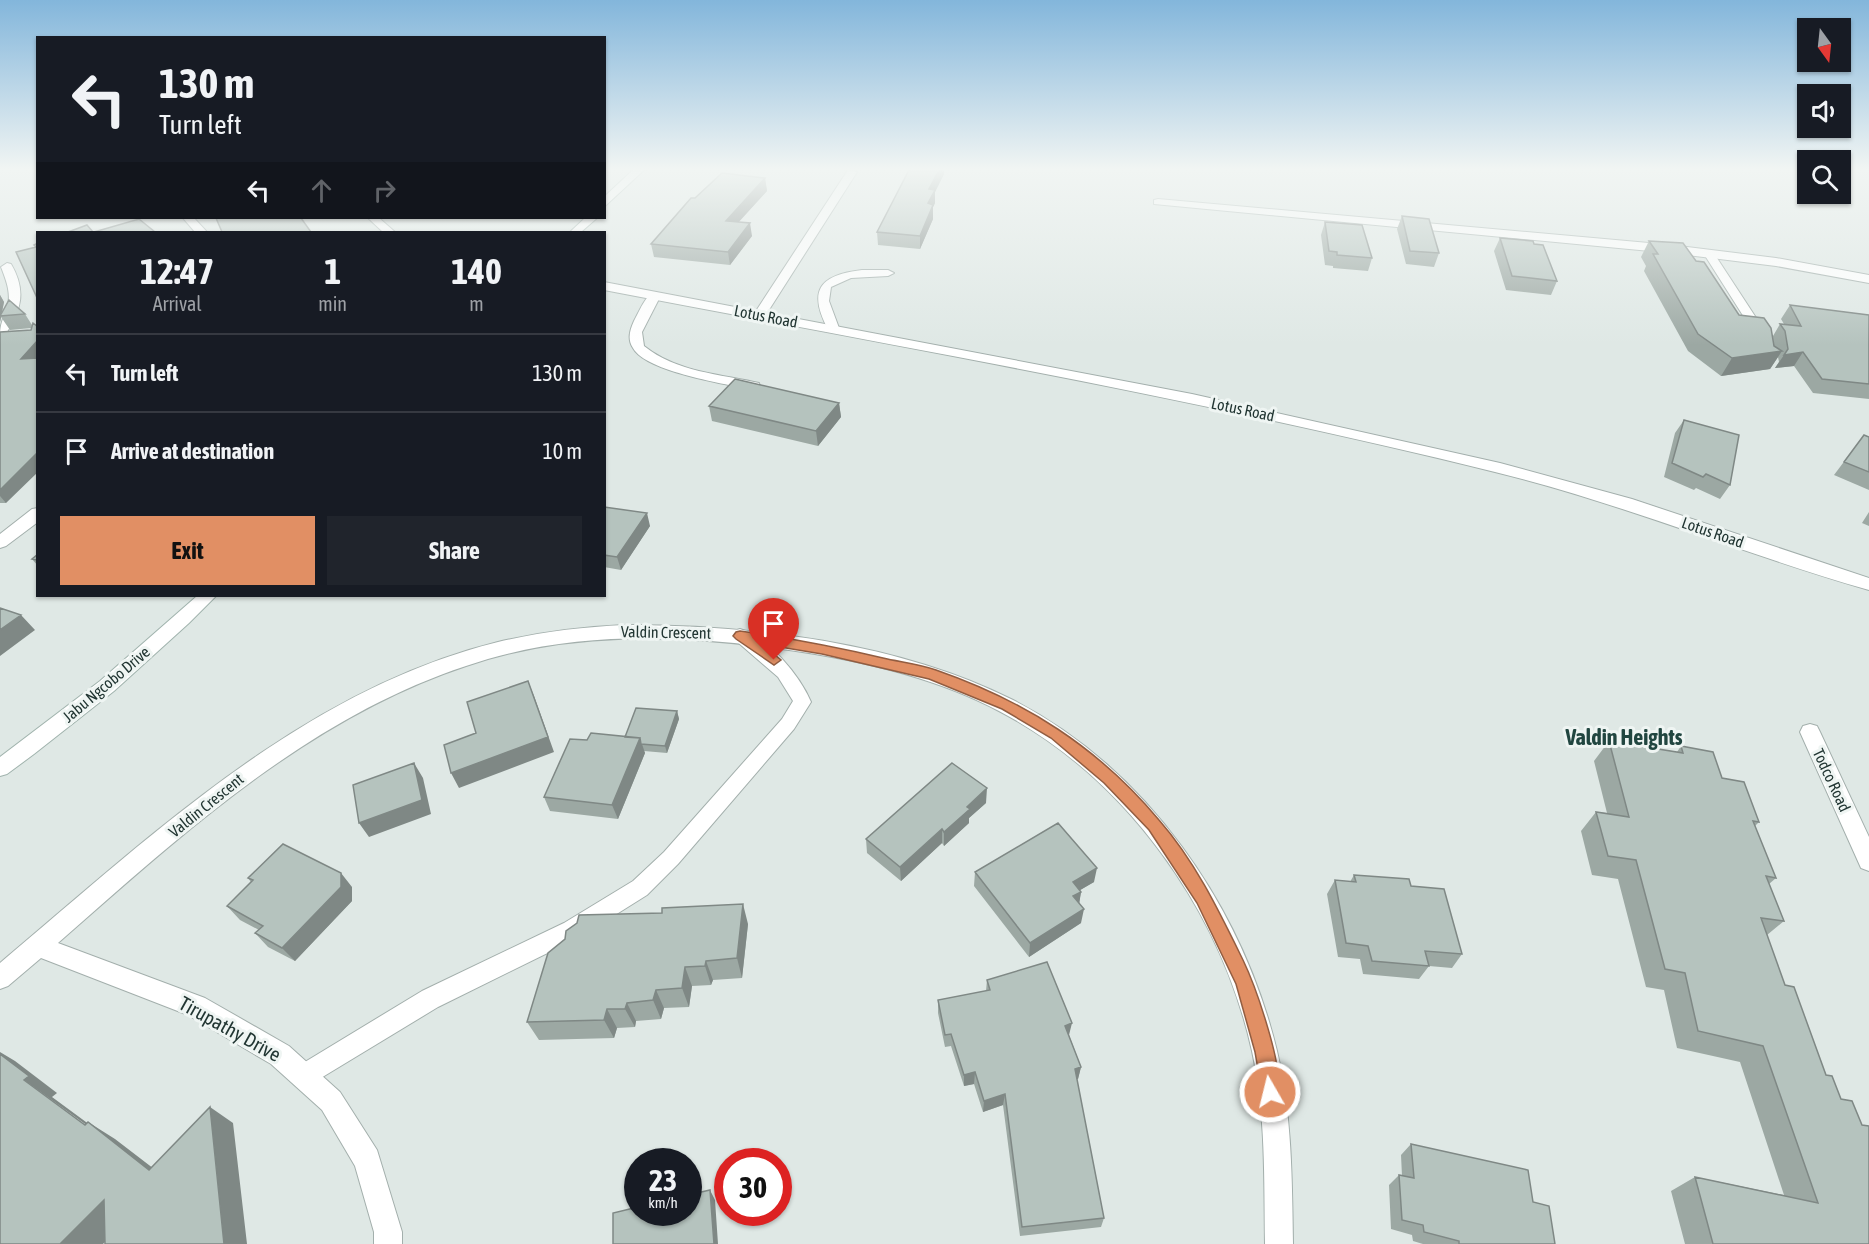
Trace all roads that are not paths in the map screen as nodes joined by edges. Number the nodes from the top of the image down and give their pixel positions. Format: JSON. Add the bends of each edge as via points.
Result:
{"nodes":[{"id":1,"x":816,"y":228,"type":"edge"},
{"id":2,"x":1434,"y":228,"type":"edge"},
{"id":3,"x":1709,"y":254,"type":"junction"},
{"id":4,"x":7,"y":267,"type":"dead end"},
{"id":5,"x":888,"y":273,"type":"dead end"},
{"id":6,"x":1869,"y":279,"type":"edge"},
{"id":7,"x":606,"y":286,"type":"edge"},
{"id":8,"x":655,"y":295,"type":"junction"},
{"id":9,"x":760,"y":314,"type":"junction"},
{"id":10,"x":833,"y":328,"type":"junction"},
{"id":11,"x":3,"y":335,"type":"edge"},
{"id":12,"x":1768,"y":345,"type":"edge"},
{"id":13,"x":755,"y":386,"type":"edge"},
{"id":14,"x":36,"y":515,"type":"edge"},
{"id":15,"x":0,"y":542,"type":"edge"},
{"id":16,"x":1869,"y":584,"type":"edge"},
{"id":17,"x":206,"y":597,"type":"edge"},
{"id":18,"x":740,"y":636,"type":"junction"},
{"id":19,"x":1810,"y":732,"type":"dead end"},
{"id":20,"x":0,"y":768,"type":"edge"},
{"id":21,"x":1869,"y":861,"type":"edge"},
{"id":22,"x":38,"y":946,"type":"junction"},
{"id":23,"x":0,"y":978,"type":"edge"},
{"id":24,"x":303,"y":1076,"type":"junction"},
{"id":25,"x":388,"y":1244,"type":"edge"},
{"id":26,"x":1279,"y":1244,"type":"edge"}],
"edges":[{"from":1,"to":9,"type":"street"},
{"from":2,"to":3,"type":"street"},
{"from":3,"to":6,"type":"street","via":[[1776,261]]},
{"from":3,"to":12,"type":"lane"},
{"from":4,"to":11,"type":"street","via":[[17,297]]},
{"from":5,"to":10,"type":"lane","via":[[849,275],[826,286],[823,297]]},
{"from":7,"to":8,"type":"street","name":"Lotus Road"},
{"from":8,"to":9,"type":"street","name":"Lotus Road"},
{"from":8,"to":13,"type":"lane","via":[[636,331],[635,344],[639,350],[665,365]]},
{"from":9,"to":10,"type":"street","name":"Lotus Road"},
{"from":10,"to":16,"type":"street","name":"Lotus Road","via":[[1192,398],[1500,468],[1626,503]]},
{"from":14,"to":15,"type":"street"},
{"from":17,"to":20,"type":"street","name":"Jabu Ngcobo Drive","via":[[33,745]]},
{"from":18,"to":22,"type":"street","name":"Valdin Crescent","via":[[685,630],[567,634],[456,661],[396,685],[239,777]]},
{"from":18,"to":24,"type":"lane","via":[[774,660],[790,678],[802,702],[788,724],[671,858],[640,888],[572,930],[430,999]]},
{"from":18,"to":26,"type":"street","name":"Valdin Crescent","via":[[822,649],[932,674],[1007,705],[1057,734],[1110,778],[1154,825],[1203,897],[1244,982],[1264,1052],[1278,1152]]},
{"from":19,"to":21,"type":"street","name":"Todco Road"},
{"from":22,"to":23,"type":"street","name":"Valdin Crescent"},
{"from":22,"to":24,"type":"street","name":"Tirupathy Drive","via":[[196,1006],[280,1055]]},
{"from":24,"to":25,"type":"street","name":"Tirupathy Drive","via":[[331,1101],[367,1160]]}]}
